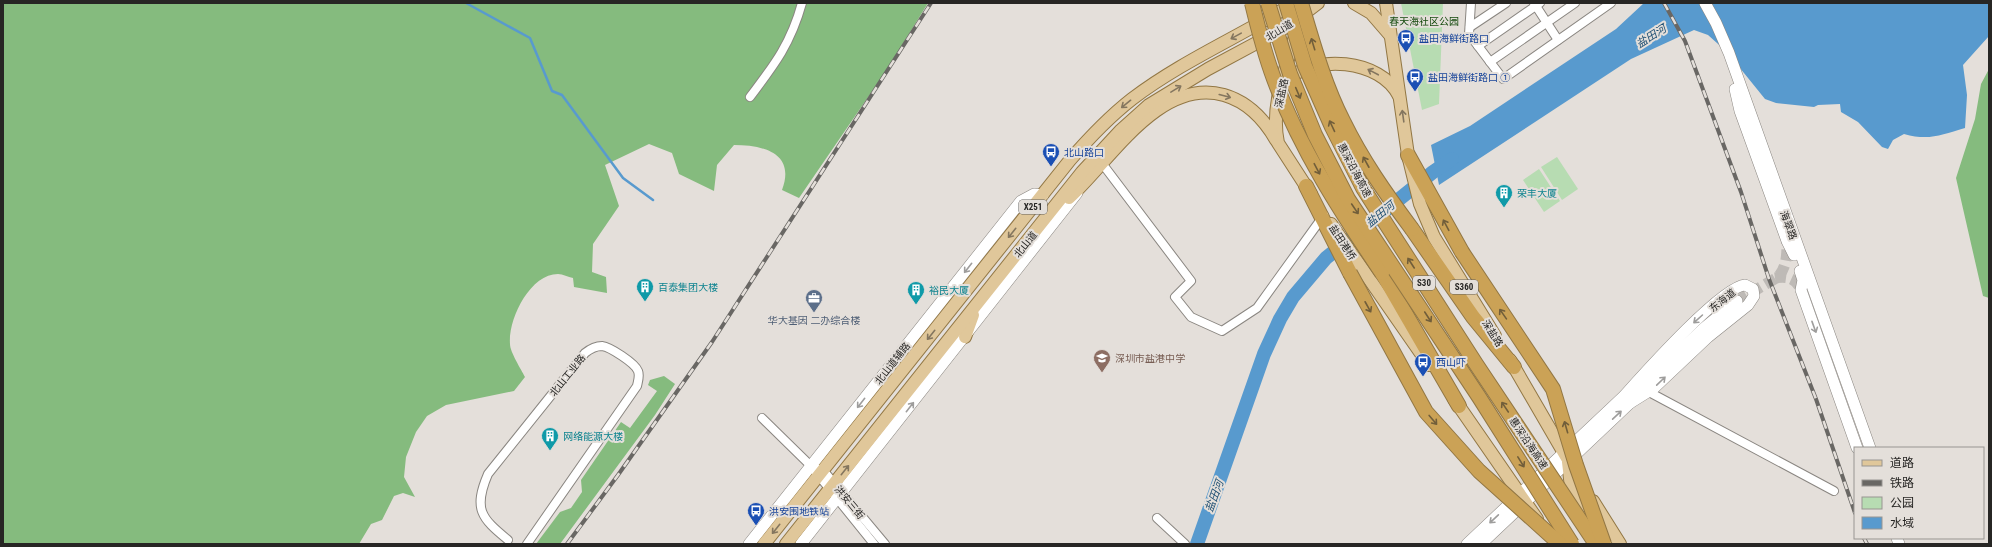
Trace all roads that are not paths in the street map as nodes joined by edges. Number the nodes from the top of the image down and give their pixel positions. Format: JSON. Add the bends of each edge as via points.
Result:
{"nodes":[{"id":1,"x":802,"y":3,"type":"edge"},
{"id":2,"x":1252,"y":3,"type":"edge"},
{"id":3,"x":1268,"y":3,"type":"edge"},
{"id":4,"x":1286,"y":3,"type":"edge"},
{"id":5,"x":1294,"y":3,"type":"edge"},
{"id":6,"x":1301,"y":3,"type":"edge"},
{"id":7,"x":1306,"y":3,"type":"edge"},
{"id":8,"x":1318,"y":3,"type":"edge"},
{"id":9,"x":1354,"y":3,"type":"edge"},
{"id":10,"x":1386,"y":3,"type":"edge"},
{"id":11,"x":1471,"y":3,"type":"edge"},
{"id":12,"x":1506,"y":3,"type":"edge"},
{"id":13,"x":1575,"y":3,"type":"edge"},
{"id":14,"x":1611,"y":3,"type":"edge"},
{"id":15,"x":1705,"y":3,"type":"edge"},
{"id":16,"x":1536,"y":4,"type":"edge"},
{"id":17,"x":1301,"y":17,"type":"junction"},
{"id":18,"x":1547,"y":22,"type":"junction"},
{"id":19,"x":1470,"y":27,"type":"junction"},
{"id":20,"x":1391,"y":36,"type":"junction"},
{"id":21,"x":1558,"y":40,"type":"junction"},
{"id":22,"x":1478,"y":46,"type":"junction"},
{"id":23,"x":1490,"y":62,"type":"junction"},
{"id":24,"x":1280,"y":88,"type":"junction"},
{"id":25,"x":750,"y":96,"type":"dead end"},
{"id":26,"x":1400,"y":99,"type":"junction"},
{"id":27,"x":1751,"y":128,"type":"junction"},
{"id":28,"x":1278,"y":143,"type":"junction"},
{"id":29,"x":1408,"y":155,"type":"joint"},
{"id":30,"x":1101,"y":162,"type":"junction"},
{"id":31,"x":1082,"y":186,"type":"junction"},
{"id":32,"x":1306,"y":186,"type":"joint"},
{"id":33,"x":1042,"y":195,"type":"junction"},
{"id":34,"x":1425,"y":201,"type":"junction"},
{"id":35,"x":1325,"y":217,"type":"junction"},
{"id":36,"x":1041,"y":224,"type":"junction"},
{"id":37,"x":1351,"y":266,"type":"junction"},
{"id":38,"x":1737,"y":301,"type":"tunnel mouth"},
{"id":39,"x":978,"y":302,"type":"junction"},
{"id":40,"x":965,"y":336,"type":"junction"},
{"id":41,"x":1514,"y":367,"type":"junction"},
{"id":42,"x":1648,"y":386,"type":"junction"},
{"id":43,"x":1627,"y":400,"type":"junction"},
{"id":44,"x":1459,"y":406,"type":"junction"},
{"id":45,"x":762,"y":418,"type":"dead end"},
{"id":46,"x":1857,"y":447,"type":"edge"},
{"id":47,"x":1870,"y":447,"type":"edge"},
{"id":48,"x":1566,"y":457,"type":"junction"},
{"id":49,"x":810,"y":466,"type":"junction"},
{"id":50,"x":821,"y":473,"type":"junction"},
{"id":51,"x":832,"y":486,"type":"junction"},
{"id":52,"x":1834,"y":491,"type":"dead end"},
{"id":53,"x":840,"y":496,"type":"junction"},
{"id":54,"x":1523,"y":498,"type":"junction"},
{"id":55,"x":1157,"y":518,"type":"dead end"},
{"id":56,"x":1606,"y":522,"type":"junction"},
{"id":57,"x":508,"y":540,"type":"dead end"},
{"id":58,"x":527,"y":544,"type":"edge"},
{"id":59,"x":749,"y":544,"type":"edge"},
{"id":60,"x":764,"y":544,"type":"edge"},
{"id":61,"x":786,"y":544,"type":"edge"},
{"id":62,"x":801,"y":544,"type":"edge"},
{"id":63,"x":874,"y":544,"type":"edge"},
{"id":64,"x":885,"y":544,"type":"edge"},
{"id":65,"x":1185,"y":544,"type":"edge"},
{"id":66,"x":1467,"y":544,"type":"edge"},
{"id":67,"x":1481,"y":544,"type":"edge"},
{"id":68,"x":1553,"y":544,"type":"edge"},
{"id":69,"x":1560,"y":544,"type":"edge"},
{"id":70,"x":1571,"y":544,"type":"edge"},
{"id":71,"x":1597,"y":544,"type":"edge"},
{"id":72,"x":1604,"y":544,"type":"edge"},
{"id":73,"x":1620,"y":544,"type":"edge"},
{"id":74,"x":1624,"y":544,"type":"edge"}],
"edges":[{"from":1,"to":25,"type":"street","via":[[787,46]]},
{"from":2,"to":44,"type":"highway","one_way":true,"bridge":true,"via":[[1274,79],[1302,141],[1338,206],[1382,273]]},
{"from":3,"to":70,"type":"highway","name":"惠深沿海高速","number":"S30","one_way":true,"bridge":true,"via":[[1290,74],[1315,135],[1348,199],[1475,390]]},
{"from":71,"to":4,"type":"highway","name":"惠深沿海高速","number":"S30","one_way":true,"bridge":true,"via":[[1476,364],[1363,188],[1305,66]]},
{"from":5,"to":33,"type":"main road","name":"北山道","number":"X251","one_way":true,"via":[[1133,98],[1098,128]]},
{"from":41,"to":6,"type":"highway","one_way":true,"bridge":true,"via":[[1473,317],[1372,174],[1342,120],[1319,61]]},
{"from":7,"to":17,"type":"main road","name":"深盐路"},
{"from":8,"to":17,"type":"main road","name":"北山道","number":"X251"},
{"from":9,"to":20,"type":"main road","via":[[1371,14]]},
{"from":10,"to":20,"type":"main road"},
{"from":11,"to":19,"type":"street"},
{"from":12,"to":19,"type":"street"},
{"from":13,"to":18,"type":"street"},
{"from":14,"to":21,"type":"street"},
{"from":15,"to":27,"type":"street","name":"海翠路","via":[[1735,70]]},
{"from":16,"to":18,"type":"street"},
{"from":16,"to":22,"type":"street"},
{"from":17,"to":24,"type":"main road","name":"深盐路"},
{"from":36,"to":17,"type":"main road","name":"北山道","number":"X251","one_way":true,"via":[[1094,158],[1140,113],[1208,69]]},
{"from":18,"to":21,"type":"street"},
{"from":18,"to":23,"type":"street"},
{"from":19,"to":22,"type":"street","via":[[1469,34]]},
{"from":20,"to":26,"type":"main road"},
{"from":21,"to":23,"type":"street","via":[[1503,79]]},
{"from":22,"to":23,"type":"street"},
{"from":26,"to":24,"type":"main road","one_way":true,"via":[[1396,90],[1379,75],[1362,67],[1347,64],[1322,65],[1304,70],[1289,78]]},
{"from":24,"to":28,"type":"main road","name":"深盐路","via":[[1276,121]]},
{"from":29,"to":26,"type":"main road","one_way":true},
{"from":27,"to":46,"type":"street","name":"海翠路","one_way":true,"via":[[1787,241],[1803,280],[1801,290]]},
{"from":27,"to":47,"type":"street","name":"海翠路"},
{"from":30,"to":28,"type":"main road","one_way":true,"via":[[1126,136],[1153,114],[1178,99],[1199,93],[1221,94],[1249,107],[1264,122]]},
{"from":28,"to":32,"type":"main road","name":"深盐路"},
{"from":29,"to":34,"type":"highway"},
{"from":30,"to":31,"type":"main road"},
{"from":30,"to":35,"type":"street","via":[[1191,281],[1175,297],[1190,317],[1222,330],[1257,308]]},
{"from":31,"to":36,"type":"main road"},
{"from":31,"to":40,"type":"street"},
{"from":32,"to":35,"type":"highway"},
{"from":33,"to":49,"type":"street","name":"北山道辅路","one_way":true,"via":[[1034,194],[1022,201]]},
{"from":33,"to":50,"type":"main road","name":"北山道","number":"X251","one_way":true},
{"from":34,"to":41,"type":"main road","name":"深盐路","number":"S360","via":[[1431,231]]},
{"from":72,"to":34,"type":"highway","one_way":true,"bridge":true,"via":[[1553,389]]},
{"from":35,"to":37,"type":"main road","name":"盐田港桥"},
{"from":35,"to":37,"type":"highway","via":[[1331,236]]},
{"from":36,"to":39,"type":"main road","name":"北山道","number":"X251"},
{"from":37,"to":44,"type":"main road"},
{"from":37,"to":69,"type":"highway","one_way":true,"bridge":true,"via":[[1426,412],[1479,471]]},
{"from":38,"to":42,"type":"street","name":"东海道","via":[[1704,328]]},
{"from":39,"to":40,"type":"main road"},
{"from":51,"to":39,"type":"main road","name":"北山道","number":"X251","one_way":true},
{"from":53,"to":40,"type":"street","one_way":true},
{"from":41,"to":48,"type":"main road","name":"深盐路","number":"S360"},
{"from":42,"to":43,"type":"street","name":"东海道"},
{"from":42,"to":43,"type":"street","name":"东海道","one_way":true,"via":[[1748,305],[1754,296],[1753,289],[1745,285],[1735,289],[1701,317],[1646,369]]},
{"from":42,"to":52,"type":"street"},
{"from":43,"to":48,"type":"street","name":"东海道"},
{"from":44,"to":54,"type":"main road"},
{"from":45,"to":49,"type":"street"},
{"from":48,"to":54,"type":"street","name":"东海道"},
{"from":48,"to":56,"type":"main road","name":"深盐路","number":"S360"},
{"from":48,"to":71,"type":"main road","name":"深盐路","via":[[1576,503]]},
{"from":49,"to":50,"type":"street"},
{"from":49,"to":59,"type":"street","name":"北山道辅路"},
{"from":50,"to":51,"type":"street","name":"洪安三街"},
{"from":50,"to":60,"type":"main road","name":"北山道","number":"X251","one_way":true},
{"from":51,"to":53,"type":"street","name":"洪安三街"},
{"from":51,"to":61,"type":"main road","name":"北山道","number":"X251"},
{"from":53,"to":62,"type":"street"},
{"from":53,"to":63,"type":"street","name":"洪安三街"},
{"from":53,"to":64,"type":"street","name":"洪安三街"},
{"from":54,"to":66,"type":"street","name":"东海道","one_way":true},
{"from":54,"to":67,"type":"street","name":"东海道"},
{"from":54,"to":68,"type":"main road"},
{"from":54,"to":70,"type":"main road","via":[[1551,521]]},
{"from":55,"to":65,"type":"street"},
{"from":56,"to":73,"type":"main road","name":"深盐路","number":"S360"},
{"from":56,"to":74,"type":"main road"},
{"from":57,"to":58,"type":"street","name":"北山工业路","via":[[482,515],[482,487],[488,474],[585,353],[593,347],[603,346],[613,350],[639,371],[637,386]]}]}
